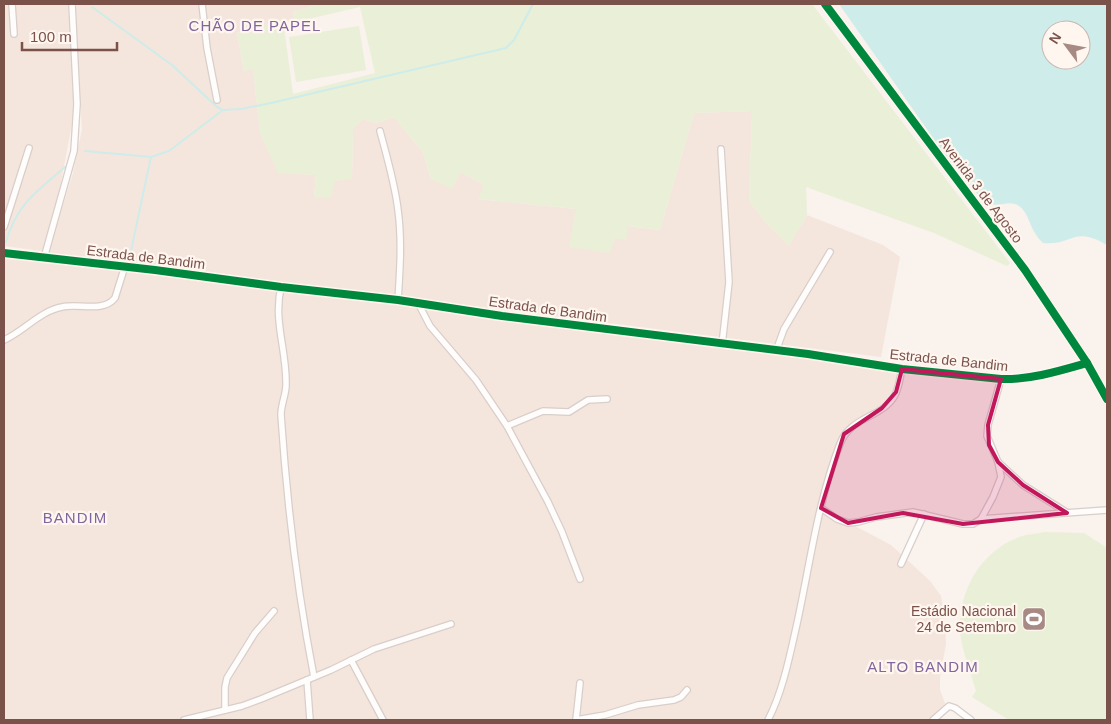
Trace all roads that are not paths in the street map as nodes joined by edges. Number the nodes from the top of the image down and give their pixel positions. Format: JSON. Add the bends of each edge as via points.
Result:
{"nodes":[{"id":1,"x":12,"y":4,"type":"edge"},
{"id":2,"x":72,"y":4,"type":"edge"},
{"id":3,"x":202,"y":4,"type":"edge"},
{"id":4,"x":824,"y":4,"type":"edge"},
{"id":5,"x":14,"y":34,"type":"dead end"},
{"id":6,"x":217,"y":100,"type":"dead end"},
{"id":7,"x":380,"y":131,"type":"dead end"},
{"id":8,"x":29,"y":148,"type":"dead end"},
{"id":9,"x":722,"y":149,"type":"dead end"},
{"id":10,"x":4,"y":227,"type":"edge"},
{"id":11,"x":830,"y":252,"type":"dead end"},
{"id":12,"x":4,"y":253,"type":"edge"},
{"id":13,"x":44,"y":258,"type":"junction"},
{"id":14,"x":126,"y":266,"type":"junction"},
{"id":15,"x":281,"y":287,"type":"junction"},
{"id":16,"x":398,"y":300,"type":"junction"},
{"id":17,"x":418,"y":303,"type":"junction"},
{"id":18,"x":4,"y":340,"type":"edge"},
{"id":19,"x":722,"y":345,"type":"junction"},
{"id":20,"x":776,"y":351,"type":"junction"},
{"id":21,"x":1087,"y":363,"type":"junction"},
{"id":22,"x":902,"y":369,"type":"junction"},
{"id":23,"x":1001,"y":379,"type":"junction"},
{"id":24,"x":607,"y":399,"type":"dead end"},
{"id":25,"x":1107,"y":399,"type":"edge"},
{"id":26,"x":507,"y":426,"type":"junction"},
{"id":27,"x":998,"y":462,"type":"junction"},
{"id":28,"x":821,"y":508,"type":"junction"},
{"id":29,"x":1107,"y":510,"type":"edge"},
{"id":30,"x":1067,"y":513,"type":"junction"},
{"id":31,"x":924,"y":514,"type":"junction"},
{"id":32,"x":981,"y":520,"type":"junction"},
{"id":33,"x":900,"y":564,"type":"dead end"},
{"id":34,"x":580,"y":579,"type":"dead end"},
{"id":35,"x":274,"y":611,"type":"dead end"},
{"id":36,"x":451,"y":624,"type":"dead end"},
{"id":37,"x":351,"y":660,"type":"junction"},
{"id":38,"x":314,"y":676,"type":"junction"},
{"id":39,"x":307,"y":680,"type":"junction"},
{"id":40,"x":580,"y":683,"type":"dead end"},
{"id":41,"x":687,"y":690,"type":"dead end"},
{"id":42,"x":226,"y":710,"type":"junction"},
{"id":43,"x":184,"y":720,"type":"edge"},
{"id":44,"x":310,"y":720,"type":"edge"},
{"id":45,"x":383,"y":720,"type":"edge"},
{"id":46,"x":576,"y":720,"type":"edge"},
{"id":47,"x":768,"y":720,"type":"edge"},
{"id":48,"x":933,"y":720,"type":"edge"},
{"id":49,"x":971,"y":720,"type":"edge"}],
"edges":[{"from":1,"to":5,"type":"street"},
{"from":2,"to":13,"type":"street","via":[[77,104],[74,151]]},
{"from":3,"to":6,"type":"street"},
{"from":4,"to":21,"type":"street","name":"Avenida 3 de Agosto","via":[[1025,270]]},
{"from":7,"to":16,"type":"street","via":[[399,212],[401,261]]},
{"from":8,"to":10,"type":"street"},
{"from":9,"to":19,"type":"street","via":[[729,282]]},
{"from":11,"to":20,"type":"street","via":[[784,329]]},
{"from":12,"to":13,"type":"street","name":"Estrada de Bandim"},
{"from":13,"to":14,"type":"street","name":"Estrada de Bandim"},
{"from":14,"to":15,"type":"street","name":"Estrada de Bandim"},
{"from":14,"to":18,"type":"street","via":[[112,302],[92,307],[54,309]]},
{"from":15,"to":16,"type":"street","name":"Estrada de Bandim"},
{"from":15,"to":38,"type":"street","via":[[277,310],[286,386],[281,416],[287,501],[297,584]]},
{"from":16,"to":17,"type":"street","name":"Estrada de Bandim"},
{"from":17,"to":19,"type":"street","name":"Estrada de Bandim"},
{"from":17,"to":26,"type":"street","via":[[430,326],[476,380]]},
{"from":19,"to":20,"type":"street","name":"Estrada de Bandim"},
{"from":20,"to":22,"type":"street","name":"Estrada de Bandim"},
{"from":21,"to":23,"type":"street","name":"Estrada de Bandim","via":[[1048,374]]},
{"from":21,"to":25,"type":"street","name":"Avenida 3 de Agosto"},
{"from":22,"to":23,"type":"street","name":"Estrada de Bandim"},
{"from":22,"to":28,"type":"street","via":[[892,400],[844,434]]},
{"from":23,"to":27,"type":"street","via":[[987,436]]},
{"from":24,"to":26,"type":"street","via":[[588,400],[569,412],[543,411]]},
{"from":26,"to":34,"type":"street","via":[[548,502]]},
{"from":27,"to":30,"type":"street","via":[[1023,485]]},
{"from":27,"to":32,"type":"street","via":[[1001,477]]},
{"from":28,"to":31,"type":"street","via":[[848,523],[903,513]]},
{"from":28,"to":47,"type":"street","via":[[789,662]]},
{"from":29,"to":30,"type":"street"},
{"from":30,"to":32,"type":"street"},
{"from":31,"to":32,"type":"street","via":[[962,524]]},
{"from":31,"to":33,"type":"street"},
{"from":35,"to":42,"type":"street","via":[[227,678]]},
{"from":36,"to":37,"type":"street"},
{"from":37,"to":38,"type":"street"},
{"from":37,"to":45,"type":"street"},
{"from":38,"to":39,"type":"street"},
{"from":39,"to":42,"type":"street"},
{"from":39,"to":44,"type":"street"},
{"from":40,"to":46,"type":"street"},
{"from":41,"to":46,"type":"street","via":[[674,700]]},
{"from":42,"to":43,"type":"street"},
{"from":48,"to":49,"type":"street","via":[[949,706]]}]}
